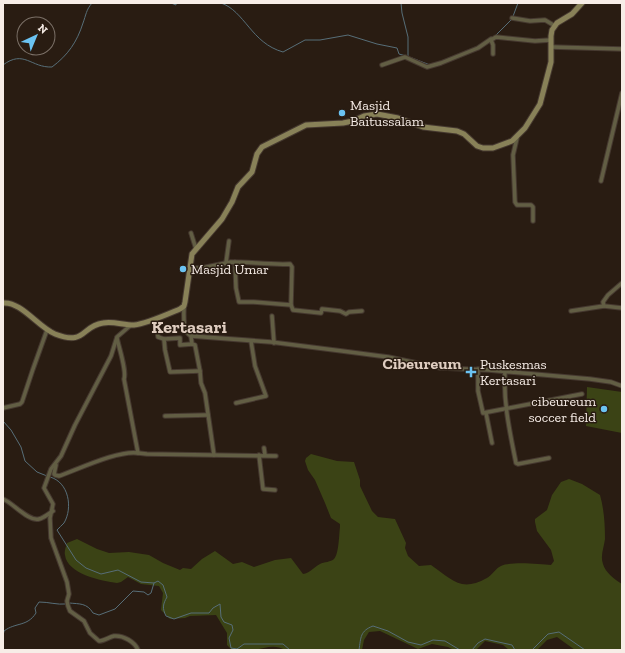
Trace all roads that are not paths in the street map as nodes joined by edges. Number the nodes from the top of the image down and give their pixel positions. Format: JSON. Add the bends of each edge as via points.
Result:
{"nodes":[{"id":1,"x":582,"y":3,"type":"edge"},
{"id":2,"x":512,"y":18,"type":"dead end"},
{"id":3,"x":555,"y":26,"type":"junction"},
{"id":4,"x":491,"y":39,"type":"junction"},
{"id":5,"x":551,"y":40,"type":"junction"},
{"id":6,"x":552,"y":47,"type":"junction"},
{"id":7,"x":622,"y":49,"type":"edge"},
{"id":8,"x":493,"y":54,"type":"dead end"},
{"id":9,"x":382,"y":65,"type":"dead end"},
{"id":10,"x":622,"y":93,"type":"edge"},
{"id":11,"x":622,"y":98,"type":"edge"},
{"id":12,"x":517,"y":138,"type":"junction"},
{"id":13,"x":601,"y":181,"type":"dead end"},
{"id":14,"x":532,"y":221,"type":"dead end"},
{"id":15,"x":191,"y":233,"type":"dead end"},
{"id":16,"x":229,"y":241,"type":"dead end"},
{"id":17,"x":196,"y":249,"type":"junction"},
{"id":18,"x":235,"y":262,"type":"junction"},
{"id":19,"x":226,"y":263,"type":"junction"},
{"id":20,"x":190,"y":268,"type":"junction"},
{"id":21,"x":622,"y":283,"type":"edge"},
{"id":22,"x":3,"y":303,"type":"edge"},
{"id":23,"x":291,"y":305,"type":"junction"},
{"id":24,"x":184,"y":306,"type":"junction"},
{"id":25,"x":604,"y":306,"type":"junction"},
{"id":26,"x":622,"y":308,"type":"edge"},
{"id":27,"x":362,"y":311,"type":"dead end"},
{"id":28,"x":571,"y":311,"type":"dead end"},
{"id":29,"x":272,"y":316,"type":"dead end"},
{"id":30,"x":156,"y":318,"type":"junction"},
{"id":31,"x":131,"y":325,"type":"junction"},
{"id":32,"x":47,"y":330,"type":"junction"},
{"id":33,"x":190,"y":336,"type":"junction"},
{"id":34,"x":117,"y":337,"type":"junction"},
{"id":35,"x":164,"y":339,"type":"junction"},
{"id":36,"x":251,"y":341,"type":"junction"},
{"id":37,"x":274,"y":343,"type":"junction"},
{"id":38,"x":192,"y":344,"type":"junction"},
{"id":39,"x":478,"y":369,"type":"junction"},
{"id":40,"x":200,"y":371,"type":"junction"},
{"id":41,"x":505,"y":371,"type":"junction"},
{"id":42,"x":622,"y":386,"type":"edge"},
{"id":43,"x":582,"y":394,"type":"dead end"},
{"id":44,"x":236,"y":403,"type":"dead end"},
{"id":45,"x":3,"y":408,"type":"edge"},
{"id":46,"x":507,"y":408,"type":"junction"},
{"id":47,"x":486,"y":413,"type":"junction"},
{"id":48,"x":208,"y":415,"type":"junction"},
{"id":49,"x":164,"y":416,"type":"dead end"},
{"id":50,"x":492,"y":443,"type":"dead end"},
{"id":51,"x":264,"y":448,"type":"dead end"},
{"id":52,"x":138,"y":452,"type":"junction"},
{"id":53,"x":214,"y":455,"type":"junction"},
{"id":54,"x":259,"y":455,"type":"junction"},
{"id":55,"x":265,"y":455,"type":"junction"},
{"id":56,"x":276,"y":456,"type":"dead end"},
{"id":57,"x":549,"y":458,"type":"dead end"},
{"id":58,"x":57,"y":462,"type":"junction"},
{"id":59,"x":275,"y":490,"type":"dead end"},
{"id":60,"x":3,"y":499,"type":"edge"},
{"id":61,"x":53,"y":511,"type":"junction"},
{"id":62,"x":138,"y":650,"type":"edge"}],
"edges":[{"from":1,"to":3,"type":"main road"},
{"from":2,"to":3,"type":"street","via":[[525,21],[545,20]]},
{"from":3,"to":5,"type":"main road"},
{"from":4,"to":5,"type":"street","via":[[499,36],[535,41]]},
{"from":4,"to":8,"type":"street"},
{"from":4,"to":9,"type":"street","via":[[478,48],[427,67],[405,57]]},
{"from":5,"to":6,"type":"main road"},
{"from":6,"to":7,"type":"street"},
{"from":6,"to":12,"type":"main road","via":[[551,62],[540,104]]},
{"from":10,"to":11,"type":"street"},
{"from":11,"to":13,"type":"street"},
{"from":12,"to":14,"type":"street","via":[[513,155],[515,202],[517,205],[533,207]]},
{"from":12,"to":17,"type":"main road","via":[[503,145],[485,149],[457,131],[423,127],[382,114],[336,124],[306,124],[260,150],[252,172],[238,187],[222,219]]},
{"from":15,"to":17,"type":"street"},
{"from":16,"to":19,"type":"street"},
{"from":17,"to":20,"type":"main road","via":[[192,254]]},
{"from":18,"to":19,"type":"street"},
{"from":18,"to":23,"type":"street","via":[[239,302]]},
{"from":18,"to":23,"type":"street","via":[[291,265]]},
{"from":19,"to":20,"type":"street"},
{"from":20,"to":24,"type":"main road"},
{"from":21,"to":25,"type":"street","via":[[606,297]]},
{"from":22,"to":32,"type":"main road","via":[[20,309]]},
{"from":23,"to":27,"type":"street","via":[[293,310],[321,313],[322,309],[346,314]]},
{"from":24,"to":30,"type":"main road"},
{"from":24,"to":33,"type":"street","via":[[185,329]]},
{"from":25,"to":26,"type":"street"},
{"from":25,"to":28,"type":"street"},
{"from":29,"to":37,"type":"street"},
{"from":30,"to":31,"type":"main road"},
{"from":30,"to":35,"type":"street","via":[[158,337]]},
{"from":31,"to":32,"type":"main road","via":[[94,325],[77,338],[66,338]]},
{"from":31,"to":34,"type":"street"},
{"from":32,"to":45,"type":"street","via":[[22,402]]},
{"from":33,"to":36,"type":"street"},
{"from":33,"to":38,"type":"street"},
{"from":34,"to":52,"type":"street"},
{"from":34,"to":58,"type":"street","via":[[111,356]]},
{"from":35,"to":38,"type":"street","via":[[180,338],[180,345]]},
{"from":35,"to":40,"type":"street","via":[[170,372]]},
{"from":36,"to":37,"type":"street"},
{"from":36,"to":44,"type":"street","via":[[255,366],[266,396]]},
{"from":37,"to":39,"type":"street","via":[[388,357],[441,368]]},
{"from":38,"to":40,"type":"street","via":[[195,345]]},
{"from":39,"to":41,"type":"street"},
{"from":39,"to":47,"type":"street","via":[[478,395],[482,412]]},
{"from":40,"to":48,"type":"street"},
{"from":41,"to":42,"type":"street","via":[[590,379]]},
{"from":41,"to":46,"type":"street","via":[[504,390]]},
{"from":43,"to":46,"type":"street"},
{"from":46,"to":47,"type":"street"},
{"from":46,"to":57,"type":"street","via":[[517,464]]},
{"from":47,"to":50,"type":"street"},
{"from":48,"to":49,"type":"street"},
{"from":48,"to":53,"type":"street"},
{"from":51,"to":55,"type":"street"},
{"from":52,"to":53,"type":"street"},
{"from":52,"to":58,"type":"street","via":[[129,452],[59,476],[54,474]]},
{"from":53,"to":54,"type":"street"},
{"from":54,"to":55,"type":"street"},
{"from":54,"to":59,"type":"street","via":[[263,489]]},
{"from":55,"to":56,"type":"street"},
{"from":58,"to":61,"type":"street","via":[[51,469],[44,488],[53,504]]},
{"from":60,"to":61,"type":"street","via":[[35,520]]},
{"from":61,"to":62,"type":"street","via":[[50,518],[51,538],[67,582],[70,610],[84,621],[99,641],[115,636],[123,637],[135,644]]}]}
